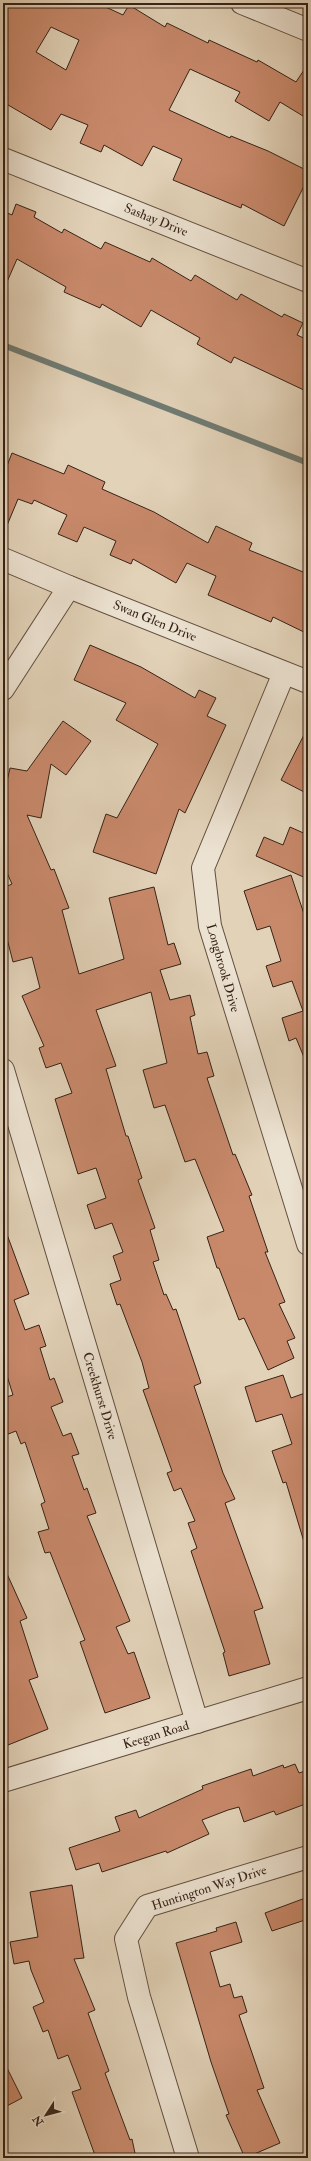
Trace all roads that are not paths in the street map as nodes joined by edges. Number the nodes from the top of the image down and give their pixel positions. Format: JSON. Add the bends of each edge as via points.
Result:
{"nodes":[{"id":1,"x":242,"y":3,"type":"edge"},
{"id":2,"x":308,"y":30,"type":"edge"},
{"id":3,"x":3,"y":159,"type":"edge"},
{"id":4,"x":308,"y":281,"type":"edge"},
{"id":5,"x":3,"y":559,"type":"edge"},
{"id":6,"x":69,"y":587,"type":"junction"},
{"id":7,"x":284,"y":673,"type":"junction"},
{"id":8,"x":308,"y":682,"type":"edge"},
{"id":9,"x":3,"y":689,"type":"edge"},
{"id":10,"x":3,"y":1070,"type":"edge"},
{"id":11,"x":308,"y":1244,"type":"edge"},
{"id":12,"x":308,"y":1688,"type":"edge"},
{"id":13,"x":197,"y":1722,"type":"junction"},
{"id":14,"x":3,"y":1781,"type":"edge"},
{"id":15,"x":308,"y":1858,"type":"edge"},
{"id":16,"x":188,"y":2158,"type":"edge"}],
"edges":[{"from":1,"to":2,"type":"street"},
{"from":3,"to":4,"type":"street","name":"Sashay Drive"},
{"from":5,"to":6,"type":"street","name":"Swan Glen Drive"},
{"from":6,"to":7,"type":"street","name":"Swan Glen Drive"},
{"from":6,"to":9,"type":"street"},
{"from":7,"to":8,"type":"street","name":"Swan Glen Drive"},
{"from":7,"to":11,"type":"street","name":"Longbrook Drive","via":[[203,868],[210,926]]},
{"from":10,"to":13,"type":"street","name":"Creekhurst Drive"},
{"from":12,"to":13,"type":"street","name":"Keegan Road"},
{"from":13,"to":14,"type":"street","name":"Keegan Road"},
{"from":15,"to":16,"type":"street","name":"Huntington Way Drive","via":[[148,1906],[126,1939],[139,1997]]}]}
